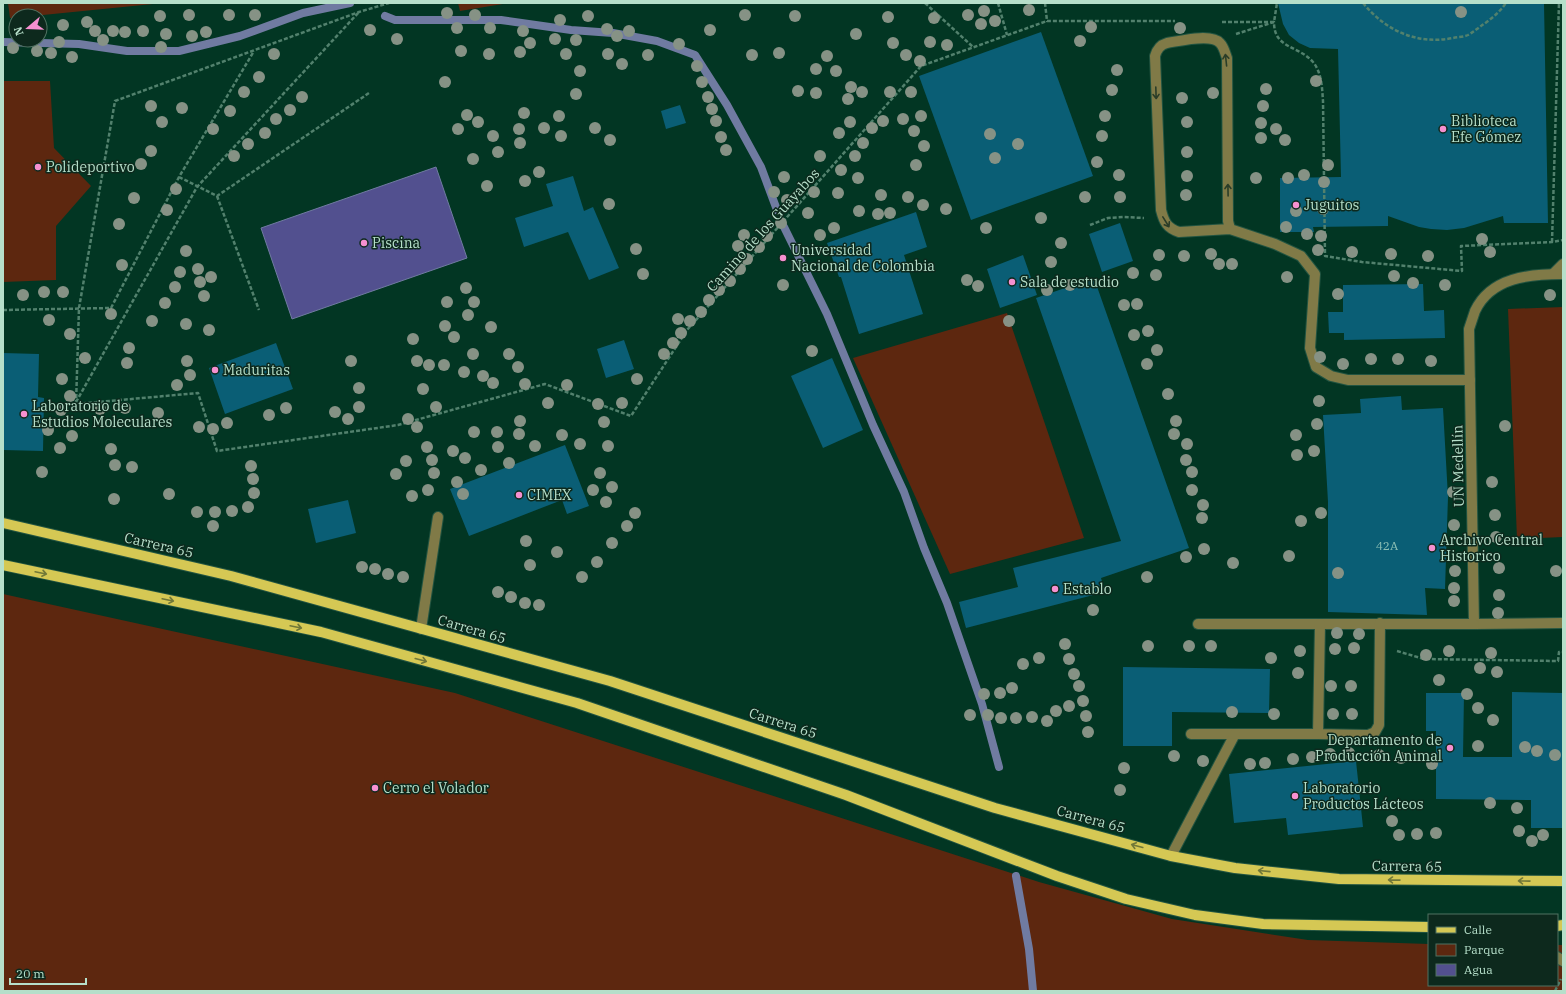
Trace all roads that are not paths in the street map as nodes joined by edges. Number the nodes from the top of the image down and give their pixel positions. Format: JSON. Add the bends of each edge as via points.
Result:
{"nodes":[{"id":1,"x":1230,"y":229,"type":"junction"},
{"id":2,"x":1563,"y":264,"type":"edge"},
{"id":3,"x":1558,"y":274,"type":"edge"},
{"id":4,"x":1470,"y":380,"type":"junction"},
{"id":5,"x":438,"y":517,"type":"dead end"},
{"id":6,"x":3,"y":523,"type":"edge"},
{"id":7,"x":3,"y":565,"type":"edge"},
{"id":8,"x":1380,"y":623,"type":"junction"},
{"id":9,"x":1563,"y":623,"type":"edge"},
{"id":10,"x":1198,"y":624,"type":"dead end"},
{"id":11,"x":1320,"y":624,"type":"junction"},
{"id":12,"x":1474,"y":624,"type":"junction"},
{"id":13,"x":421,"y":629,"type":"junction"},
{"id":14,"x":1191,"y":734,"type":"dead end"},
{"id":15,"x":1235,"y":734,"type":"junction"},
{"id":16,"x":1318,"y":734,"type":"junction"},
{"id":17,"x":1171,"y":856,"type":"junction"},
{"id":18,"x":1563,"y":881,"type":"edge"},
{"id":19,"x":1428,"y":927,"type":"edge"}],
"edges":[{"from":1,"to":1,"type":"street","one_way":true,"via":[[1227,58],[1221,44],[1211,38],[1161,45],[1155,56],[1161,210],[1166,225],[1179,232]]},
{"from":1,"to":4,"type":"street","via":[[1301,256],[1315,274],[1310,348],[1316,367],[1331,376],[1348,380]]},
{"from":2,"to":3,"type":"street"},
{"from":3,"to":4,"type":"street","name":"UN Medellín","via":[[1508,280],[1485,297],[1475,311],[1469,329]]},
{"from":4,"to":12,"type":"street","name":"UN Medellín"},
{"from":5,"to":13,"type":"street"},
{"from":6,"to":13,"type":"main road","name":"Carrera 65","via":[[231,576]]},
{"from":7,"to":19,"type":"main road","one_way":true,"via":[[321,632],[577,703],[846,795],[1057,876],[1126,899],[1195,915],[1262,924]]},
{"from":8,"to":11,"type":"street"},
{"from":8,"to":12,"type":"street"},
{"from":8,"to":16,"type":"street","via":[[1378,729],[1368,735]]},
{"from":9,"to":12,"type":"street"},
{"from":10,"to":11,"type":"street"},
{"from":11,"to":16,"type":"street"},
{"from":17,"to":13,"type":"main road","name":"Carrera 65","one_way":true,"via":[[995,808],[610,682]]},
{"from":14,"to":15,"type":"street"},
{"from":15,"to":16,"type":"street"},
{"from":15,"to":17,"type":"street"},
{"from":18,"to":17,"type":"main road","name":"Carrera 65","one_way":true,"via":[[1339,879],[1235,868]]}]}
